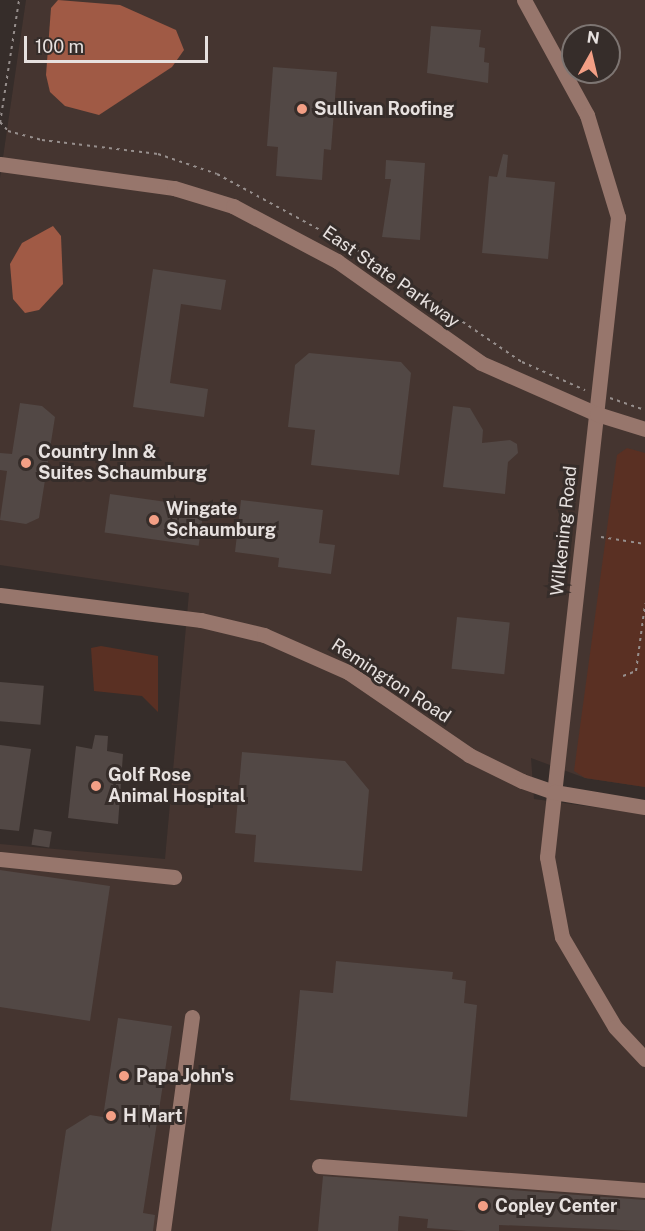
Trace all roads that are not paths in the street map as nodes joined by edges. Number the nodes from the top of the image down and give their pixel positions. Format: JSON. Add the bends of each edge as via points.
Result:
{"nodes":[{"id":1,"x":524,"y":0,"type":"edge"},
{"id":2,"x":0,"y":164,"type":"edge"},
{"id":3,"x":597,"y":414,"type":"junction"},
{"id":4,"x":645,"y":429,"type":"edge"},
{"id":5,"x":0,"y":596,"type":"edge"},
{"id":6,"x":554,"y":792,"type":"junction"},
{"id":7,"x":645,"y":807,"type":"edge"},
{"id":8,"x":0,"y":859,"type":"edge"},
{"id":9,"x":174,"y":877,"type":"dead end"},
{"id":10,"x":192,"y":1017,"type":"dead end"},
{"id":11,"x":645,"y":1059,"type":"edge"},
{"id":12,"x":320,"y":1166,"type":"dead end"},
{"id":13,"x":645,"y":1190,"type":"edge"},
{"id":14,"x":163,"y":1231,"type":"edge"}],
"edges":[{"from":1,"to":3,"type":"street","name":"Wilkening Road","via":[[587,115],[616,200],[617,253]]},
{"from":2,"to":3,"type":"street","name":"East State Parkway","via":[[174,188],[233,206],[337,261],[481,363]]},
{"from":3,"to":4,"type":"street","name":"East State Parkway"},
{"from":3,"to":6,"type":"street","name":"Wilkening Road"},
{"from":5,"to":6,"type":"street","name":"Remington Road","via":[[201,620],[264,635],[348,672],[469,755]]},
{"from":6,"to":7,"type":"street","name":"Remington Road"},
{"from":6,"to":11,"type":"street","name":"Wilkening Road","via":[[547,857],[562,937],[615,1027]]},
{"from":8,"to":9,"type":"street"},
{"from":10,"to":14,"type":"street"},
{"from":12,"to":13,"type":"street"}]}
